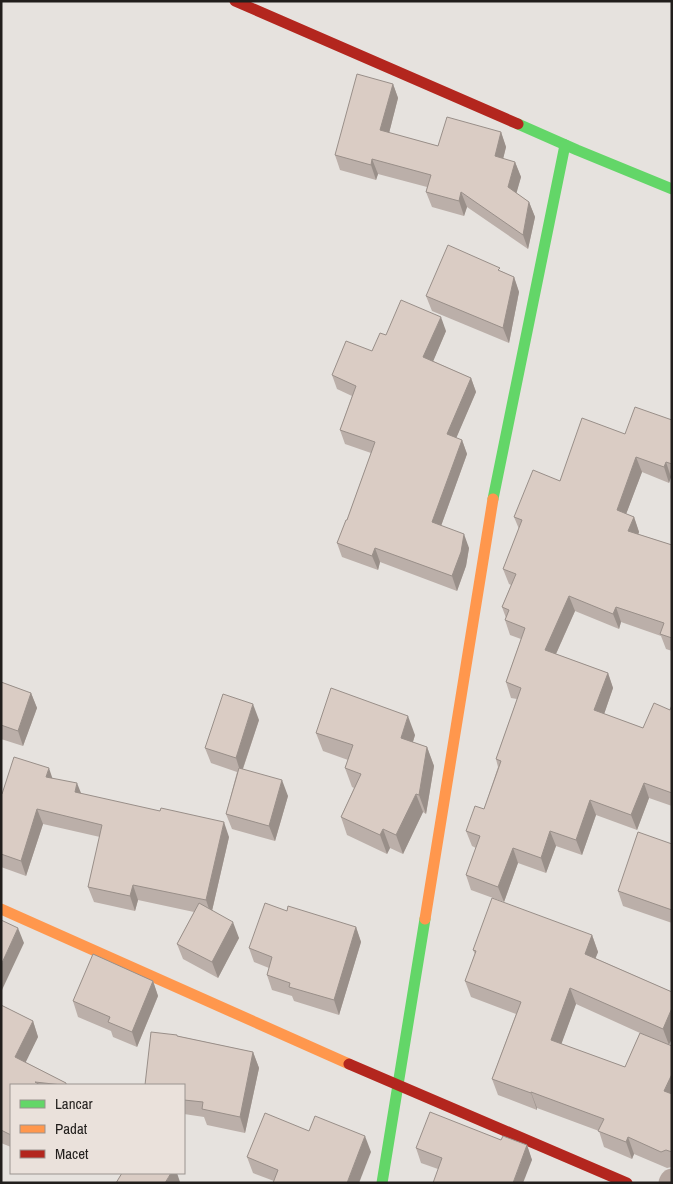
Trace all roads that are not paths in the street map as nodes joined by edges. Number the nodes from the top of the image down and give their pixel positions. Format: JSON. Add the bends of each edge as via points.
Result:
{"nodes":[{"id":1,"x":235,"y":1,"type":"edge"},
{"id":2,"x":565,"y":145,"type":"junction"},
{"id":3,"x":672,"y":189,"type":"edge"},
{"id":4,"x":1,"y":909,"type":"edge"},
{"id":5,"x":398,"y":1086,"type":"junction"},
{"id":6,"x":382,"y":1183,"type":"edge"},
{"id":7,"x":627,"y":1183,"type":"edge"}],
"edges":[{"from":1,"to":2,"type":"street"},
{"from":2,"to":3,"type":"street"},
{"from":2,"to":5,"type":"street","via":[[493,500]]},
{"from":4,"to":5,"type":"street"},
{"from":5,"to":6,"type":"street"},
{"from":5,"to":7,"type":"street"}]}
